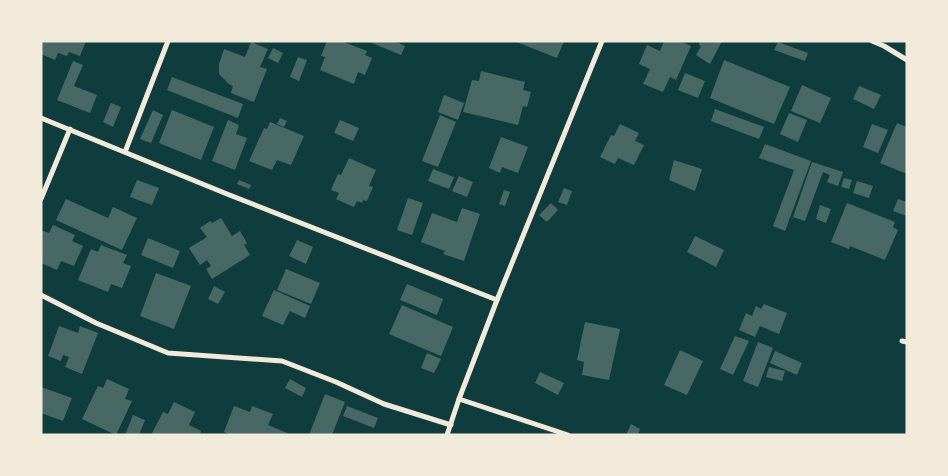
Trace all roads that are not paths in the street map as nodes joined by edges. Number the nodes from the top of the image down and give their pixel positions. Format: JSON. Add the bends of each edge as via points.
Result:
{"nodes":[{"id":1,"x":168,"y":41,"type":"edge"},
{"id":2,"x":602,"y":41,"type":"edge"},
{"id":3,"x":872,"y":41,"type":"edge"},
{"id":4,"x":885,"y":44,"type":"edge"},
{"id":5,"x":907,"y":60,"type":"edge"},
{"id":6,"x":41,"y":118,"type":"edge"},
{"id":7,"x":70,"y":129,"type":"junction"},
{"id":8,"x":125,"y":152,"type":"junction"},
{"id":9,"x":41,"y":199,"type":"edge"},
{"id":10,"x":41,"y":295,"type":"edge"},
{"id":11,"x":497,"y":300,"type":"junction"},
{"id":12,"x":459,"y":399,"type":"junction"},
{"id":13,"x":451,"y":425,"type":"junction"},
{"id":14,"x":447,"y":435,"type":"edge"},
{"id":15,"x":568,"y":435,"type":"edge"}],
"edges":[{"from":1,"to":8,"type":"street"},
{"from":2,"to":11,"type":"street"},
{"from":3,"to":4,"type":"street"},
{"from":4,"to":5,"type":"street"},
{"from":6,"to":7,"type":"street"},
{"from":7,"to":8,"type":"street"},
{"from":7,"to":9,"type":"street"},
{"from":8,"to":11,"type":"street"},
{"from":10,"to":13,"type":"street","via":[[96,323],[168,353],[282,361],[384,404]]},
{"from":11,"to":12,"type":"street"},
{"from":12,"to":13,"type":"street"},
{"from":12,"to":15,"type":"street"},
{"from":13,"to":14,"type":"street"}]}
